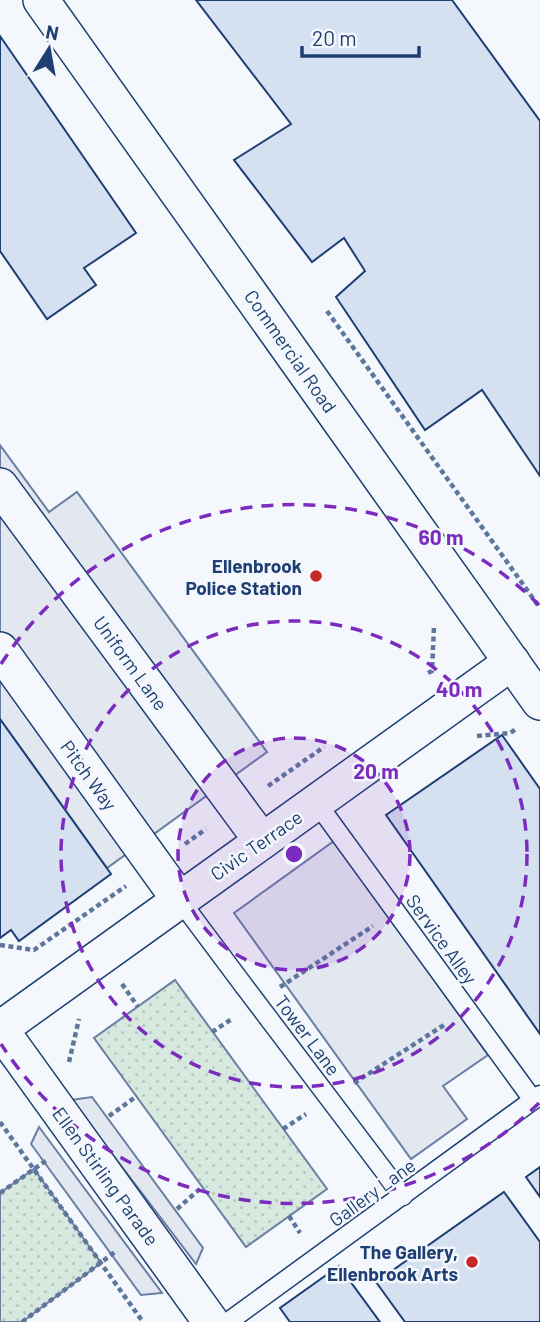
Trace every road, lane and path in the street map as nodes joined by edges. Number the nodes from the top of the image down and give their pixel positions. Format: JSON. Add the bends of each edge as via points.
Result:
{"nodes":[{"id":1,"x":41,"y":0,"type":"edge"},
{"id":2,"x":327,"y":311,"type":"dead end"},
{"id":3,"x":0,"y":486,"type":"edge"},
{"id":4,"x":540,"y":608,"type":"edge"},
{"id":5,"x":0,"y":650,"type":"edge"},
{"id":6,"x":512,"y":662,"type":"junction"},
{"id":7,"x":530,"y":714,"type":"edge"},
{"id":8,"x":471,"y":736,"type":"dead end"},
{"id":9,"x":317,"y":802,"type":"junction"},
{"id":10,"x":262,"y":841,"type":"junction"},
{"id":11,"x":179,"y":899,"type":"junction"},
{"id":12,"x":396,"y":911,"type":"junction"},
{"id":13,"x":133,"y":976,"type":"dead end"},
{"id":14,"x":122,"y":984,"type":"junction"},
{"id":15,"x":111,"y":991,"type":"dead end"},
{"id":16,"x":270,"y":994,"type":"dead end"},
{"id":17,"x":138,"y":1007,"type":"dead end"},
{"id":18,"x":468,"y":1010,"type":"junction"},
{"id":19,"x":80,"y":1013,"type":"dead end"},
{"id":20,"x":235,"y":1016,"type":"dead end"},
{"id":21,"x":0,"y":1029,"type":"edge"},
{"id":22,"x":212,"y":1031,"type":"dead end"},
{"id":23,"x":38,"y":1082,"type":"junction"},
{"id":24,"x":537,"y":1097,"type":"edge"},
{"id":25,"x":330,"y":1098,"type":"junction"},
{"id":26,"x":0,"y":1122,"type":"edge"},
{"id":27,"x":283,"y":1129,"type":"dead end"},
{"id":28,"x":403,"y":1195,"type":"junction"},
{"id":29,"x":143,"y":1322,"type":"edge"},
{"id":30,"x":212,"y":1322,"type":"edge"},
{"id":31,"x":228,"y":1322,"type":"edge"}],
"edges":[{"from":1,"to":6,"type":"street","name":"Commercial Road"},
{"from":2,"to":4,"type":"path"},
{"from":3,"to":10,"type":"street","name":"Uniform Lane"},
{"from":5,"to":11,"type":"street","name":"Pitch Way"},
{"from":6,"to":7,"type":"street","name":"Commercial Road"},
{"from":6,"to":9,"type":"street","name":"Civic Terrace"},
{"from":7,"to":8,"type":"path","via":[[510,733]]},
{"from":9,"to":10,"type":"street","name":"Civic Terrace"},
{"from":9,"to":12,"type":"lane","name":"Service Alley"},
{"from":10,"to":11,"type":"street","name":"Civic Terrace"},
{"from":11,"to":21,"type":"street","name":"Civic Terrace"},
{"from":11,"to":25,"type":"lane","name":"Tower Lane","bridge":true},
{"from":12,"to":16,"type":"path"},
{"from":12,"to":18,"type":"lane","name":"Service Alley"},
{"from":13,"to":14,"type":"path"},
{"from":14,"to":15,"type":"path"},
{"from":14,"to":17,"type":"path"},
{"from":18,"to":24,"type":"lane","name":"Service Alley"},
{"from":18,"to":25,"type":"path"},
{"from":19,"to":23,"type":"path","via":[[69,1062]]},
{"from":20,"to":22,"type":"path"},
{"from":21,"to":23,"type":"street","name":"Ellen Stirling Parade"},
{"from":23,"to":30,"type":"street","name":"Ellen Stirling Parade"},
{"from":24,"to":28,"type":"lane","name":"Gallery Lane"},
{"from":25,"to":27,"type":"path"},
{"from":25,"to":28,"type":"lane","name":"Tower Lane"},
{"from":26,"to":29,"type":"path"},
{"from":28,"to":31,"type":"lane","name":"Gallery Lane"}]}
